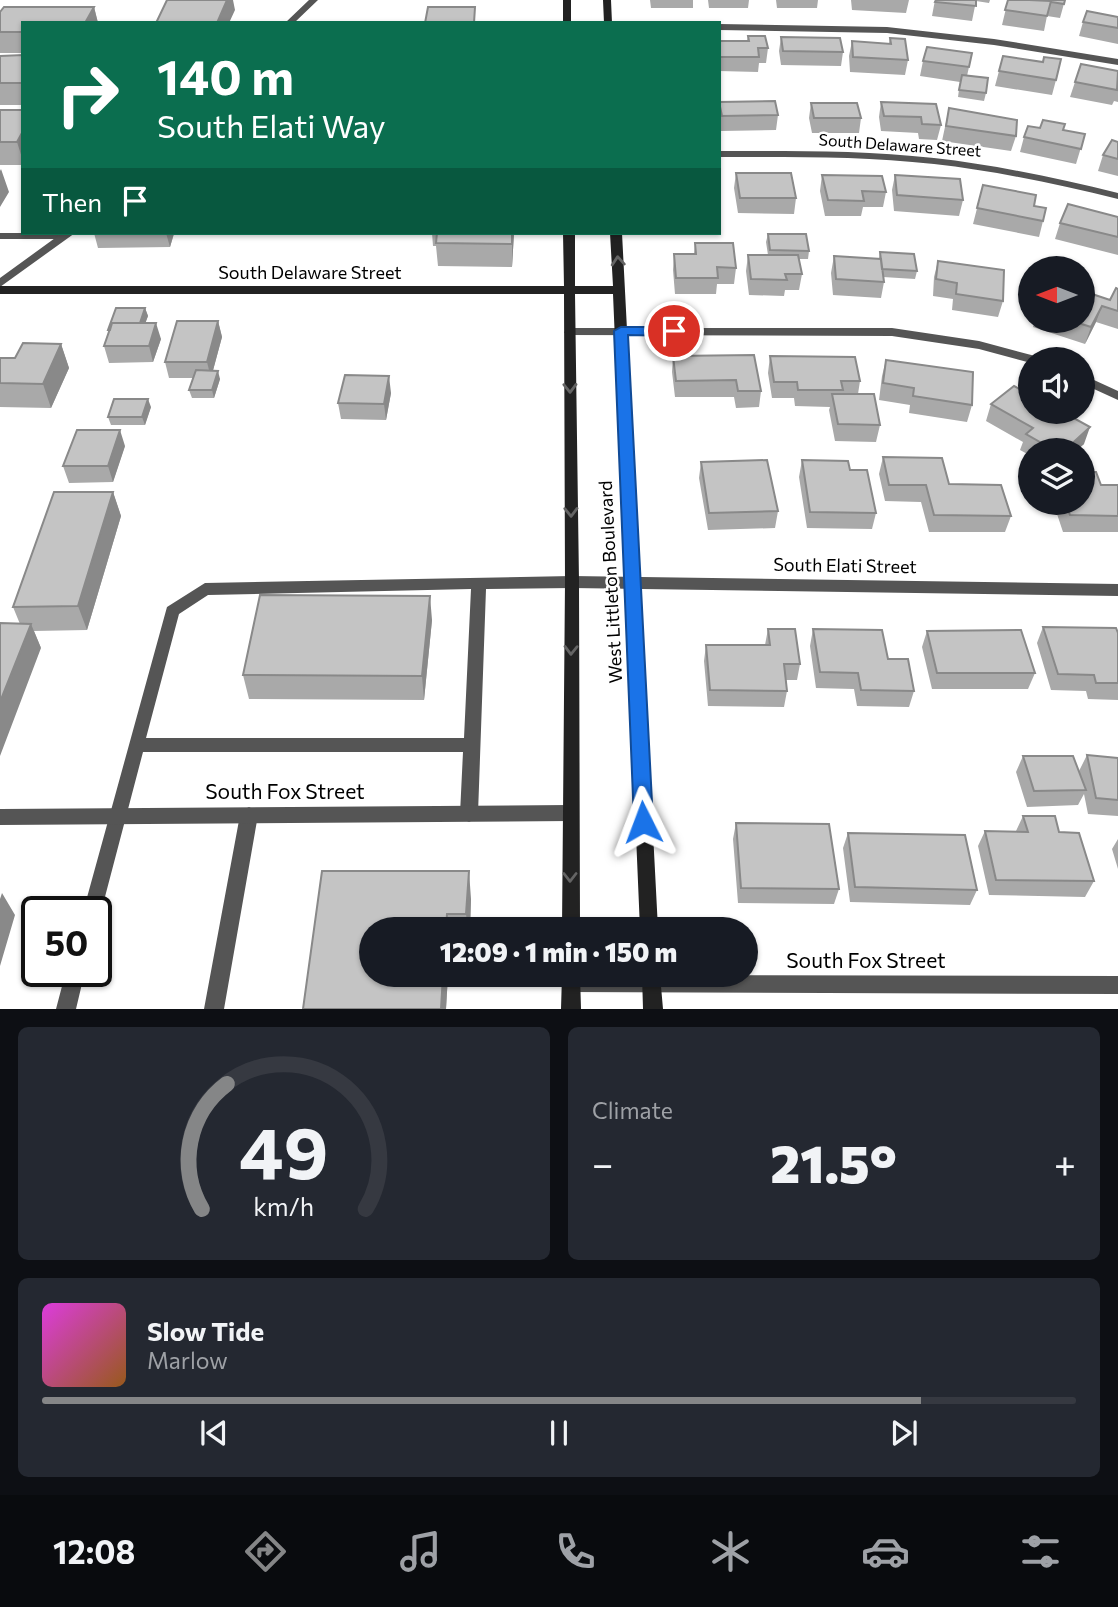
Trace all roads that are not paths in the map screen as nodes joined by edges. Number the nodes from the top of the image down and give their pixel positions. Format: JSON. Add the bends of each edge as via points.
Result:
{"nodes":[{"id":1,"x":314,"y":0,"type":"edge"},
{"id":2,"x":567,"y":0,"type":"edge"},
{"id":3,"x":607,"y":0,"type":"edge"},
{"id":4,"x":291,"y":21,"type":"edge"},
{"id":5,"x":567,"y":21,"type":"edge"},
{"id":6,"x":608,"y":21,"type":"edge"},
{"id":7,"x":721,"y":27,"type":"edge"},
{"id":8,"x":1118,"y":62,"type":"edge"},
{"id":9,"x":721,"y":154,"type":"edge"},
{"id":10,"x":1118,"y":196,"type":"edge"},
{"id":11,"x":33,"y":235,"type":"edge"},
{"id":12,"x":65,"y":235,"type":"edge"},
{"id":13,"x":569,"y":235,"type":"edge"},
{"id":14,"x":616,"y":235,"type":"edge"},
{"id":15,"x":0,"y":236,"type":"edge"},
{"id":16,"x":0,"y":284,"type":"edge"},
{"id":17,"x":0,"y":290,"type":"edge"},
{"id":18,"x":620,"y":290,"type":"junction"},
{"id":19,"x":569,"y":291,"type":"junction"},
{"id":20,"x":621,"y":331,"type":"junction"},
{"id":21,"x":570,"y":332,"type":"junction"},
{"id":22,"x":1018,"y":356,"type":"edge"},
{"id":23,"x":1095,"y":385,"type":"edge"},
{"id":24,"x":1118,"y":396,"type":"edge"},
{"id":25,"x":572,"y":582,"type":"junction"},
{"id":26,"x":631,"y":582,"type":"junction"},
{"id":27,"x":479,"y":583,"type":"junction"},
{"id":28,"x":1118,"y":590,"type":"edge"},
{"id":29,"x":472,"y":745,"type":"junction"},
{"id":30,"x":137,"y":746,"type":"junction"},
{"id":31,"x":570,"y":813,"type":"junction"},
{"id":32,"x":469,"y":814,"type":"junction"},
{"id":33,"x":249,"y":815,"type":"junction"},
{"id":34,"x":118,"y":816,"type":"junction"},
{"id":35,"x":0,"y":817,"type":"edge"},
{"id":36,"x":96,"y":896,"type":"edge"},
{"id":37,"x":570,"y":917,"type":"edge"},
{"id":38,"x":648,"y":917,"type":"edge"},
{"id":39,"x":758,"y":980,"type":"edge"},
{"id":40,"x":1118,"y":985,"type":"edge"},
{"id":41,"x":72,"y":987,"type":"edge"},
{"id":42,"x":571,"y":987,"type":"edge"},
{"id":43,"x":652,"y":987,"type":"edge"},
{"id":44,"x":66,"y":1009,"type":"edge"},
{"id":45,"x":214,"y":1009,"type":"edge"},
{"id":46,"x":571,"y":1009,"type":"edge"},
{"id":47,"x":653,"y":1009,"type":"edge"}],
"edges":[{"from":1,"to":4,"type":"street"},
{"from":2,"to":5,"type":"main road"},
{"from":3,"to":6,"type":"main road"},
{"from":7,"to":8,"type":"street","via":[[887,30]]},
{"from":9,"to":10,"type":"street","name":"South Delaware Street","via":[[932,160],[997,169]]},
{"from":11,"to":15,"type":"street"},
{"from":12,"to":16,"type":"street"},
{"from":13,"to":19,"type":"main road","name":"West Littleton Boulevard"},
{"from":18,"to":14,"type":"main road","name":"West Littleton Boulevard","one_way":true},
{"from":17,"to":19,"type":"main road","name":"South Delaware Street"},
{"from":18,"to":19,"type":"main road","name":"South Delaware Street"},
{"from":18,"to":20,"type":"main road","name":"West Littleton Boulevard"},
{"from":19,"to":21,"type":"main road","name":"West Littleton Boulevard"},
{"from":20,"to":21,"type":"street"},
{"from":20,"to":22,"type":"street","via":[[891,332]]},
{"from":20,"to":26,"type":"main road","name":"West Littleton Boulevard"},
{"from":21,"to":25,"type":"main road","name":"West Littleton Boulevard","one_way":true},
{"from":23,"to":24,"type":"street"},
{"from":25,"to":26,"type":"street","name":"South Elati Street"},
{"from":25,"to":27,"type":"street","name":"South Elati Street"},
{"from":25,"to":31,"type":"main road","name":"West Littleton Boulevard","one_way":true},
{"from":26,"to":28,"type":"street","name":"South Elati Street"},
{"from":26,"to":38,"type":"main road","name":"West Littleton Boulevard"},
{"from":27,"to":29,"type":"street"},
{"from":27,"to":30,"type":"street","name":"South Elati Street","via":[[205,589],[172,611]]},
{"from":29,"to":30,"type":"street"},
{"from":29,"to":32,"type":"street"},
{"from":30,"to":34,"type":"street","name":"South Elati Street"},
{"from":31,"to":32,"type":"street","name":"South Fox Street"},
{"from":31,"to":37,"type":"main road","name":"West Littleton Boulevard","one_way":true},
{"from":32,"to":33,"type":"street","name":"South Fox Street"},
{"from":33,"to":34,"type":"street","name":"South Fox Street"},
{"from":33,"to":45,"type":"street"},
{"from":34,"to":35,"type":"street","name":"South Fox Street"},
{"from":34,"to":36,"type":"street","name":"South Elati Street"},
{"from":39,"to":40,"type":"street","name":"South Fox Street"},
{"from":41,"to":44,"type":"street"},
{"from":42,"to":46,"type":"main road"},
{"from":43,"to":47,"type":"main road"}]}
